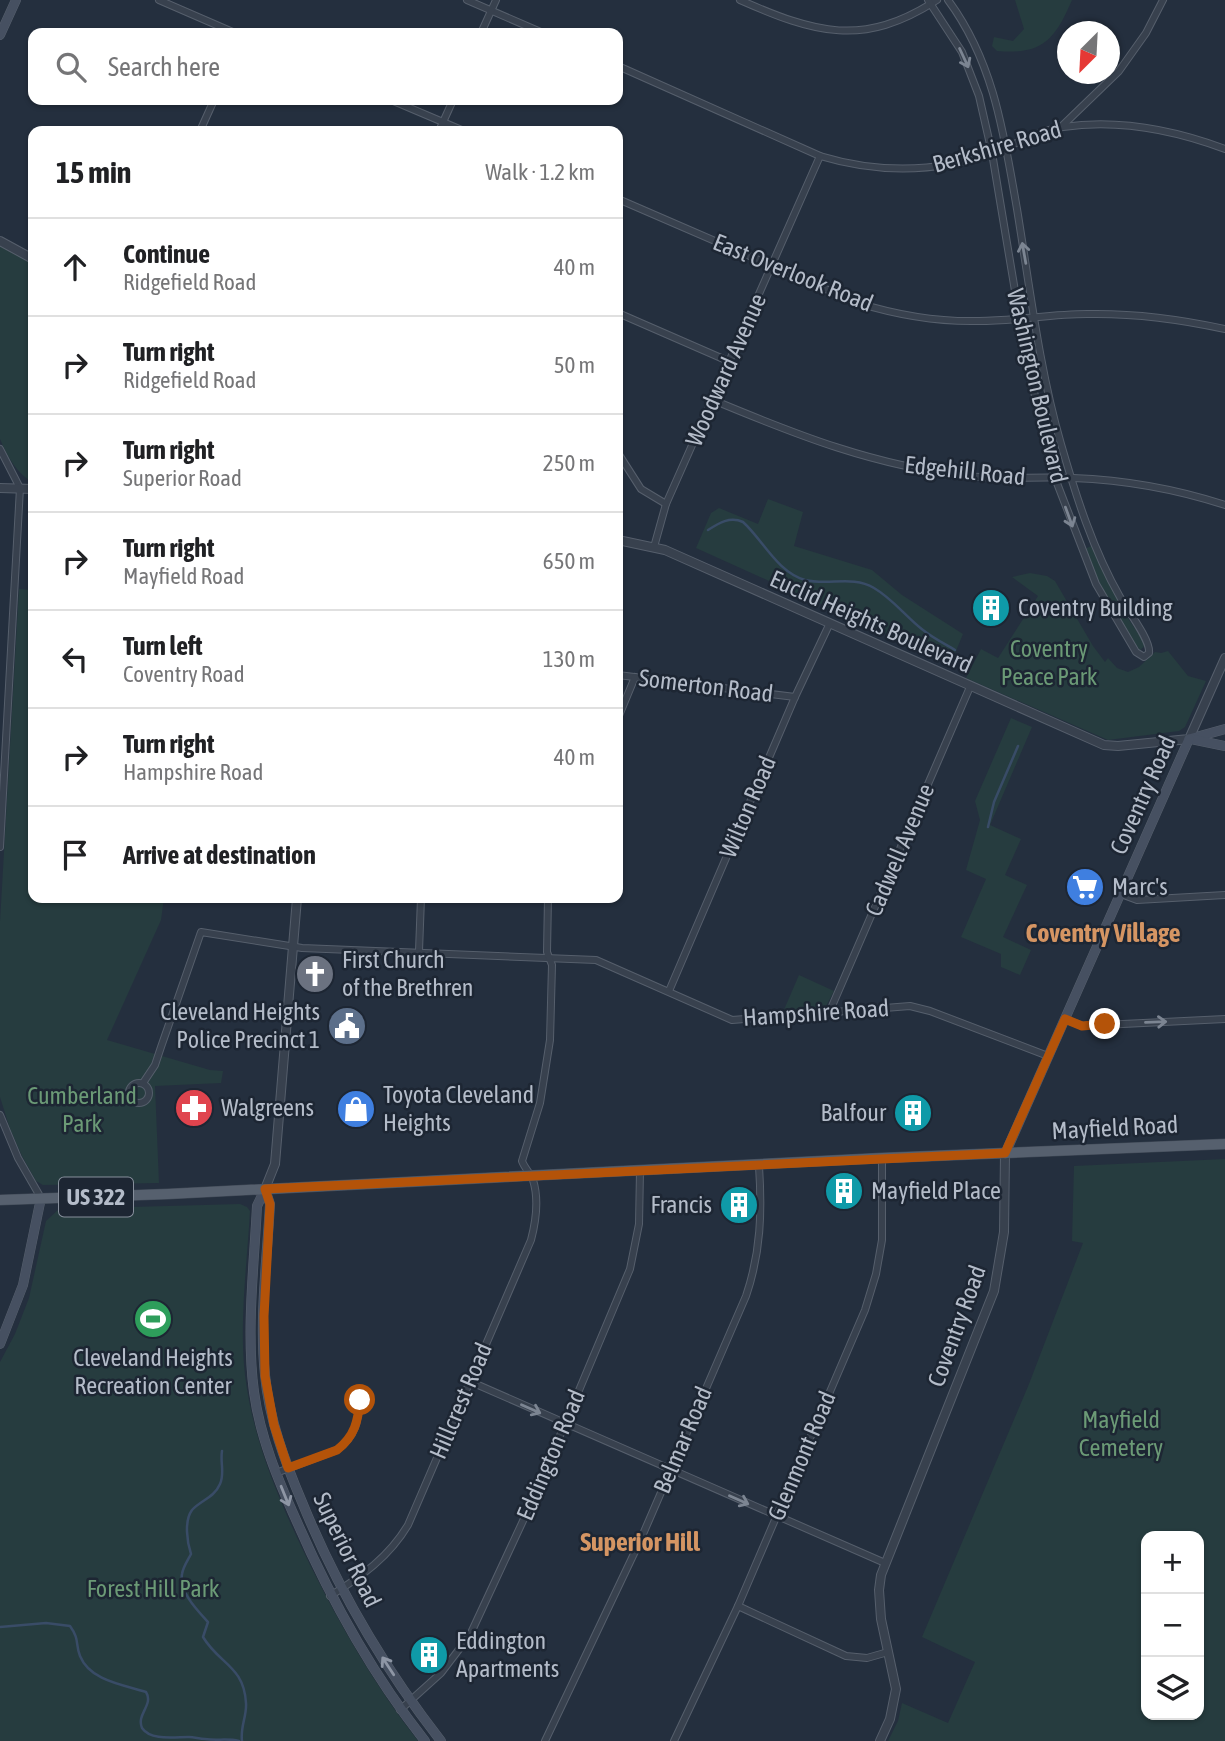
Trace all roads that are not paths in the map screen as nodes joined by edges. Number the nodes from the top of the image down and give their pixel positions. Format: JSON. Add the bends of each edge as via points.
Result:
{"nodes":[{"id":1,"x":16,"y":0,"type":"edge"},
{"id":2,"x":159,"y":0,"type":"edge"},
{"id":3,"x":467,"y":0,"type":"edge"},
{"id":4,"x":496,"y":0,"type":"edge"},
{"id":5,"x":740,"y":0,"type":"edge"},
{"id":6,"x":948,"y":0,"type":"edge"},
{"id":7,"x":1163,"y":0,"type":"edge"},
{"id":8,"x":932,"y":1,"type":"edge"},
{"id":9,"x":491,"y":10,"type":"junction"},
{"id":10,"x":223,"y":28,"type":"edge"},
{"id":11,"x":483,"y":28,"type":"edge"},
{"id":12,"x":532,"y":28,"type":"edge"},
{"id":13,"x":0,"y":35,"type":"edge"},
{"id":14,"x":623,"y":68,"type":"edge"},
{"id":15,"x":212,"y":105,"type":"edge"},
{"id":16,"x":403,"y":105,"type":"edge"},
{"id":17,"x":451,"y":105,"type":"edge"},
{"id":18,"x":443,"y":122,"type":"junction"},
{"id":19,"x":203,"y":126,"type":"edge"},
{"id":20,"x":441,"y":126,"type":"edge"},
{"id":21,"x":452,"y":126,"type":"edge"},
{"id":22,"x":1061,"y":127,"type":"junction"},
{"id":23,"x":1006,"y":148,"type":"junction"},
{"id":24,"x":1225,"y":149,"type":"edge"},
{"id":25,"x":992,"y":153,"type":"junction"},
{"id":26,"x":820,"y":156,"type":"junction"},
{"id":27,"x":623,"y":201,"type":"edge"},
{"id":28,"x":0,"y":241,"type":"edge"},
{"id":29,"x":28,"y":254,"type":"edge"},
{"id":30,"x":771,"y":266,"type":"junction"},
{"id":31,"x":623,"y":315,"type":"edge"},
{"id":32,"x":1035,"y":317,"type":"junction"},
{"id":33,"x":1019,"y":319,"type":"junction"},
{"id":34,"x":1225,"y":329,"type":"edge"},
{"id":35,"x":728,"y":361,"type":"junction"},
{"id":36,"x":713,"y":400,"type":"junction"},
{"id":37,"x":0,"y":449,"type":"edge"},
{"id":38,"x":623,"y":461,"type":"edge"},
{"id":39,"x":1055,"y":478,"type":"junction"},
{"id":40,"x":1072,"y":478,"type":"junction"},
{"id":41,"x":0,"y":488,"type":"edge"},
{"id":42,"x":20,"y":488,"type":"junction"},
{"id":43,"x":28,"y":489,"type":"edge"},
{"id":44,"x":666,"y":504,"type":"junction"},
{"id":45,"x":1225,"y":505,"type":"edge"},
{"id":46,"x":623,"y":541,"type":"edge"},
{"id":47,"x":654,"y":547,"type":"junction"},
{"id":48,"x":829,"y":625,"type":"junction"},
{"id":49,"x":1225,"y":659,"type":"edge"},
{"id":50,"x":623,"y":676,"type":"edge"},
{"id":51,"x":635,"y":677,"type":"junction"},
{"id":52,"x":0,"y":680,"type":"edge"},
{"id":53,"x":9,"y":681,"type":"junction"},
{"id":54,"x":970,"y":687,"type":"junction"},
{"id":55,"x":795,"y":697,"type":"junction"},
{"id":56,"x":623,"y":706,"type":"edge"},
{"id":57,"x":1225,"y":729,"type":"edge"},
{"id":58,"x":1189,"y":739,"type":"junction"},
{"id":59,"x":1225,"y":746,"type":"edge"},
{"id":60,"x":0,"y":847,"type":"edge"},
{"id":61,"x":1121,"y":894,"type":"junction"},
{"id":62,"x":1225,"y":895,"type":"edge"},
{"id":63,"x":297,"y":903,"type":"edge"},
{"id":64,"x":421,"y":903,"type":"edge"},
{"id":65,"x":548,"y":903,"type":"edge"},
{"id":66,"x":294,"y":947,"type":"junction"},
{"id":67,"x":419,"y":951,"type":"junction"},
{"id":68,"x":549,"y":958,"type":"junction"},
{"id":69,"x":669,"y":991,"type":"junction"},
{"id":70,"x":829,"y":1013,"type":"junction"},
{"id":71,"x":1065,"y":1019,"type":"junction"},
{"id":72,"x":1225,"y":1019,"type":"edge"},
{"id":73,"x":1048,"y":1056,"type":"junction"},
{"id":74,"x":143,"y":1083,"type":"dead end"},
{"id":75,"x":0,"y":1115,"type":"edge"},
{"id":76,"x":1225,"y":1144,"type":"edge"},
{"id":77,"x":1005,"y":1153,"type":"junction"},
{"id":78,"x":882,"y":1158,"type":"junction"},
{"id":79,"x":759,"y":1166,"type":"junction"},
{"id":80,"x":640,"y":1171,"type":"junction"},
{"id":81,"x":531,"y":1176,"type":"junction"},
{"id":82,"x":265,"y":1189,"type":"junction"},
{"id":83,"x":40,"y":1198,"type":"junction"},
{"id":84,"x":0,"y":1200,"type":"edge"},
{"id":85,"x":254,"y":1256,"type":"junction"},
{"id":86,"x":267,"y":1258,"type":"junction"},
{"id":87,"x":251,"y":1322,"type":"junction"},
{"id":88,"x":264,"y":1322,"type":"junction"},
{"id":89,"x":0,"y":1344,"type":"edge"},
{"id":90,"x":469,"y":1381,"type":"junction"},
{"id":91,"x":360,"y":1400,"type":"dead end"},
{"id":92,"x":270,"y":1408,"type":"junction"},
{"id":93,"x":257,"y":1411,"type":"junction"},
{"id":94,"x":565,"y":1424,"type":"junction"},
{"id":95,"x":288,"y":1468,"type":"junction"},
{"id":96,"x":670,"y":1469,"type":"junction"},
{"id":97,"x":276,"y":1472,"type":"junction"},
{"id":98,"x":776,"y":1517,"type":"junction"},
{"id":99,"x":885,"y":1563,"type":"junction"},
{"id":100,"x":341,"y":1589,"type":"junction"},
{"id":101,"x":330,"y":1595,"type":"junction"},
{"id":102,"x":738,"y":1606,"type":"junction"},
{"id":103,"x":888,"y":1652,"type":"junction"},
{"id":104,"x":411,"y":1702,"type":"junction"},
{"id":105,"x":400,"y":1710,"type":"junction"},
{"id":106,"x":425,"y":1741,"type":"edge"},
{"id":107,"x":441,"y":1741,"type":"edge"},
{"id":108,"x":545,"y":1741,"type":"edge"},
{"id":109,"x":674,"y":1741,"type":"edge"},
{"id":110,"x":880,"y":1741,"type":"edge"}],
"edges":[{"from":1,"to":13,"type":"main road"},
{"from":2,"to":10,"type":"street"},
{"from":3,"to":9,"type":"street"},
{"from":4,"to":9,"type":"street"},
{"from":5,"to":8,"type":"street","via":[[808,27],[845,30],[894,23]]},
{"from":6,"to":23,"type":"street","name":"Washington Boulevard","via":[[985,66]]},
{"from":7,"to":22,"type":"street","via":[[1119,71]]},
{"from":8,"to":25,"type":"street","name":"Washington Boulevard","one_way":true,"via":[[972,75]]},
{"from":9,"to":11,"type":"street"},
{"from":9,"to":12,"type":"street"},
{"from":14,"to":26,"type":"street","name":"Berkshire Road"},
{"from":15,"to":19,"type":"street"},
{"from":16,"to":18,"type":"street"},
{"from":17,"to":18,"type":"street"},
{"from":18,"to":20,"type":"street"},
{"from":18,"to":21,"type":"street"},
{"from":22,"to":23,"type":"street","name":"Berkshire Road"},
{"from":22,"to":24,"type":"street","name":"Berkshire Road","via":[[1145,127]]},
{"from":23,"to":25,"type":"street","name":"Berkshire Road"},
{"from":32,"to":23,"type":"street","name":"Washington Boulevard","one_way":true},
{"from":25,"to":26,"type":"street","name":"Berkshire Road","via":[[919,169],[879,169]]},
{"from":25,"to":33,"type":"street","name":"Washington Boulevard"},
{"from":26,"to":30,"type":"street","name":"Woodward Avenue"},
{"from":27,"to":30,"type":"street","name":"East Overlook Road"},
{"from":28,"to":29,"type":"street"},
{"from":30,"to":33,"type":"street","name":"East Overlook Road","via":[[893,313],[951,321]]},
{"from":30,"to":35,"type":"street","name":"Woodward Avenue"},
{"from":31,"to":35,"type":"street"},
{"from":32,"to":33,"type":"street","name":"East Overlook Road"},
{"from":32,"to":34,"type":"street","name":"East Overlook Road","via":[[1120,314]]},
{"from":32,"to":40,"type":"street","name":"Washington Boulevard","via":[[1051,403]]},
{"from":33,"to":39,"type":"street","name":"Washington Boulevard"},
{"from":35,"to":36,"type":"street","name":"Woodward Avenue"},
{"from":36,"to":39,"type":"street","name":"Edgehill Road","via":[[799,436],[890,464],[967,476]]},
{"from":36,"to":44,"type":"street","name":"Woodward Avenue"},
{"from":37,"to":42,"type":"street"},
{"from":38,"to":44,"type":"street","via":[[640,489]]},
{"from":39,"to":40,"type":"street","name":"Edgehill Road"},
{"from":39,"to":40,"type":"street","name":"Washington Boulevard","one_way":true,"via":[[1096,584],[1136,652],[1144,657],[1149,646],[1110,580]]},
{"from":40,"to":45,"type":"street","name":"Edgehill Road","via":[[1166,489]]},
{"from":41,"to":42,"type":"street"},
{"from":42,"to":43,"type":"street"},
{"from":42,"to":53,"type":"street"},
{"from":44,"to":47,"type":"street","name":"Woodward Avenue"},
{"from":46,"to":47,"type":"street","name":"Euclid Heights Boulevard"},
{"from":47,"to":48,"type":"street","name":"Euclid Heights Boulevard"},
{"from":48,"to":54,"type":"street","name":"Euclid Heights Boulevard"},
{"from":48,"to":55,"type":"street","name":"Wilton Road"},
{"from":49,"to":58,"type":"street","name":"Coventry Road"},
{"from":50,"to":51,"type":"street","name":"Somerton Road"},
{"from":51,"to":55,"type":"street","name":"Somerton Road"},
{"from":51,"to":56,"type":"street"},
{"from":52,"to":53,"type":"street"},
{"from":53,"to":60,"type":"street"},
{"from":54,"to":58,"type":"street","name":"Euclid Heights Boulevard","via":[[1104,745]]},
{"from":54,"to":70,"type":"street","name":"Cadwell Avenue"},
{"from":55,"to":69,"type":"street","name":"Wilton Road"},
{"from":57,"to":58,"type":"main road","name":"Euclid Heights Boulevard"},
{"from":58,"to":59,"type":"main road","name":"Euclid Heights Boulevard"},
{"from":58,"to":61,"type":"main road","name":"Coventry Road"},
{"from":61,"to":62,"type":"street","via":[[1137,900]]},
{"from":61,"to":71,"type":"main road","name":"Coventry Road"},
{"from":63,"to":66,"type":"street","name":"Superior Road"},
{"from":64,"to":67,"type":"street"},
{"from":65,"to":68,"type":"street","name":"Hillcrest Road"},
{"from":66,"to":67,"type":"street","name":"Hampshire Road"},
{"from":66,"to":74,"type":"street","name":"Hampshire Road","via":[[201,932],[162,1047]]},
{"from":66,"to":82,"type":"street","name":"Superior Road","via":[[275,1164]]},
{"from":67,"to":68,"type":"street","name":"Hampshire Road"},
{"from":68,"to":69,"type":"street","name":"Hampshire Road","via":[[596,960]]},
{"from":68,"to":81,"type":"street","name":"Hillcrest Road","via":[[546,1072],[522,1160]]},
{"from":69,"to":70,"type":"street","name":"Hampshire Road","via":[[732,1020]]},
{"from":70,"to":73,"type":"street","name":"Hampshire Road","via":[[920,1007]]},
{"from":71,"to":72,"type":"street","one_way":true,"via":[[1082,1026]]},
{"from":71,"to":73,"type":"main road","name":"Coventry Road"},
{"from":73,"to":77,"type":"main road","name":"Coventry Road"},
{"from":75,"to":83,"type":"street"},
{"from":76,"to":77,"type":"main road","name":"Mayfield Road","number":"US 322"},
{"from":77,"to":78,"type":"main road","name":"Mayfield Road","number":"US 322"},
{"from":77,"to":99,"type":"street","name":"Coventry Road","via":[[1003,1232],[994,1291]]},
{"from":78,"to":79,"type":"main road","name":"Mayfield Road","number":"US 322"},
{"from":78,"to":98,"type":"street","name":"Glenmont Road","via":[[882,1240],[876,1274],[865,1310]]},
{"from":79,"to":80,"type":"main road","name":"Mayfield Road","number":"US 322"},
{"from":79,"to":96,"type":"street","name":"Belmar Road","via":[[761,1226],[752,1277]]},
{"from":80,"to":81,"type":"main road","name":"Mayfield Road","number":"US 322"},
{"from":80,"to":94,"type":"street","name":"Eddington Road","via":[[639,1224],[630,1269]]},
{"from":81,"to":82,"type":"main road","name":"Mayfield Road","number":"US 322"},
{"from":81,"to":90,"type":"street","name":"Hillcrest Road","via":[[536,1208],[531,1240]]},
{"from":82,"to":83,"type":"main road","name":"Mayfield Road","number":"US 322"},
{"from":82,"to":85,"type":"main road","name":"Superior Road","via":[[257,1206]]},
{"from":82,"to":86,"type":"main road","name":"Superior Road","via":[[270,1204]]},
{"from":83,"to":84,"type":"main road","name":"Mayfield Road","number":"US 322"},
{"from":83,"to":89,"type":"main road","via":[[25,1278]]},
{"from":85,"to":86,"type":"main road"},
{"from":85,"to":87,"type":"main road","name":"Superior Road"},
{"from":86,"to":88,"type":"main road","name":"Superior Road"},
{"from":87,"to":88,"type":"main road"},
{"from":87,"to":93,"type":"main road","name":"Superior Road"},
{"from":88,"to":92,"type":"main road","name":"Superior Road"},
{"from":90,"to":94,"type":"street","one_way":true},
{"from":90,"to":100,"type":"street","name":"Hillcrest Road","via":[[408,1525],[379,1562]]},
{"from":91,"to":95,"type":"street","via":[[358,1424],[344,1445]]},
{"from":92,"to":93,"type":"main road"},
{"from":92,"to":95,"type":"main road","name":"Superior Road"},
{"from":93,"to":97,"type":"main road","name":"Superior Road"},
{"from":94,"to":96,"type":"street"},
{"from":94,"to":104,"type":"street","name":"Eddington Road","via":[[480,1618],[442,1672]]},
{"from":95,"to":97,"type":"street"},
{"from":95,"to":100,"type":"main road","name":"Superior Road"},
{"from":96,"to":98,"type":"street","one_way":true},
{"from":96,"to":108,"type":"street","name":"Belmar Road"},
{"from":97,"to":101,"type":"main road","name":"Superior Road","one_way":true},
{"from":98,"to":99,"type":"street"},
{"from":98,"to":102,"type":"street","name":"Glenmont Road"},
{"from":99,"to":103,"type":"street","name":"Coventry Road","via":[[879,1604]]},
{"from":100,"to":101,"type":"street","name":"Hillcrest Road"},
{"from":104,"to":100,"type":"main road","name":"Superior Road","one_way":true},
{"from":101,"to":105,"type":"main road","name":"Superior Road"},
{"from":102,"to":103,"type":"street","via":[[846,1656],[867,1658]]},
{"from":102,"to":109,"type":"street","name":"Glenmont Road"},
{"from":103,"to":110,"type":"street","name":"Coventry Road","via":[[895,1696]]},
{"from":104,"to":105,"type":"street","name":"Eddington Road"},
{"from":104,"to":107,"type":"main road","name":"Superior Road"},
{"from":105,"to":106,"type":"main road","name":"Superior Road"}]}
